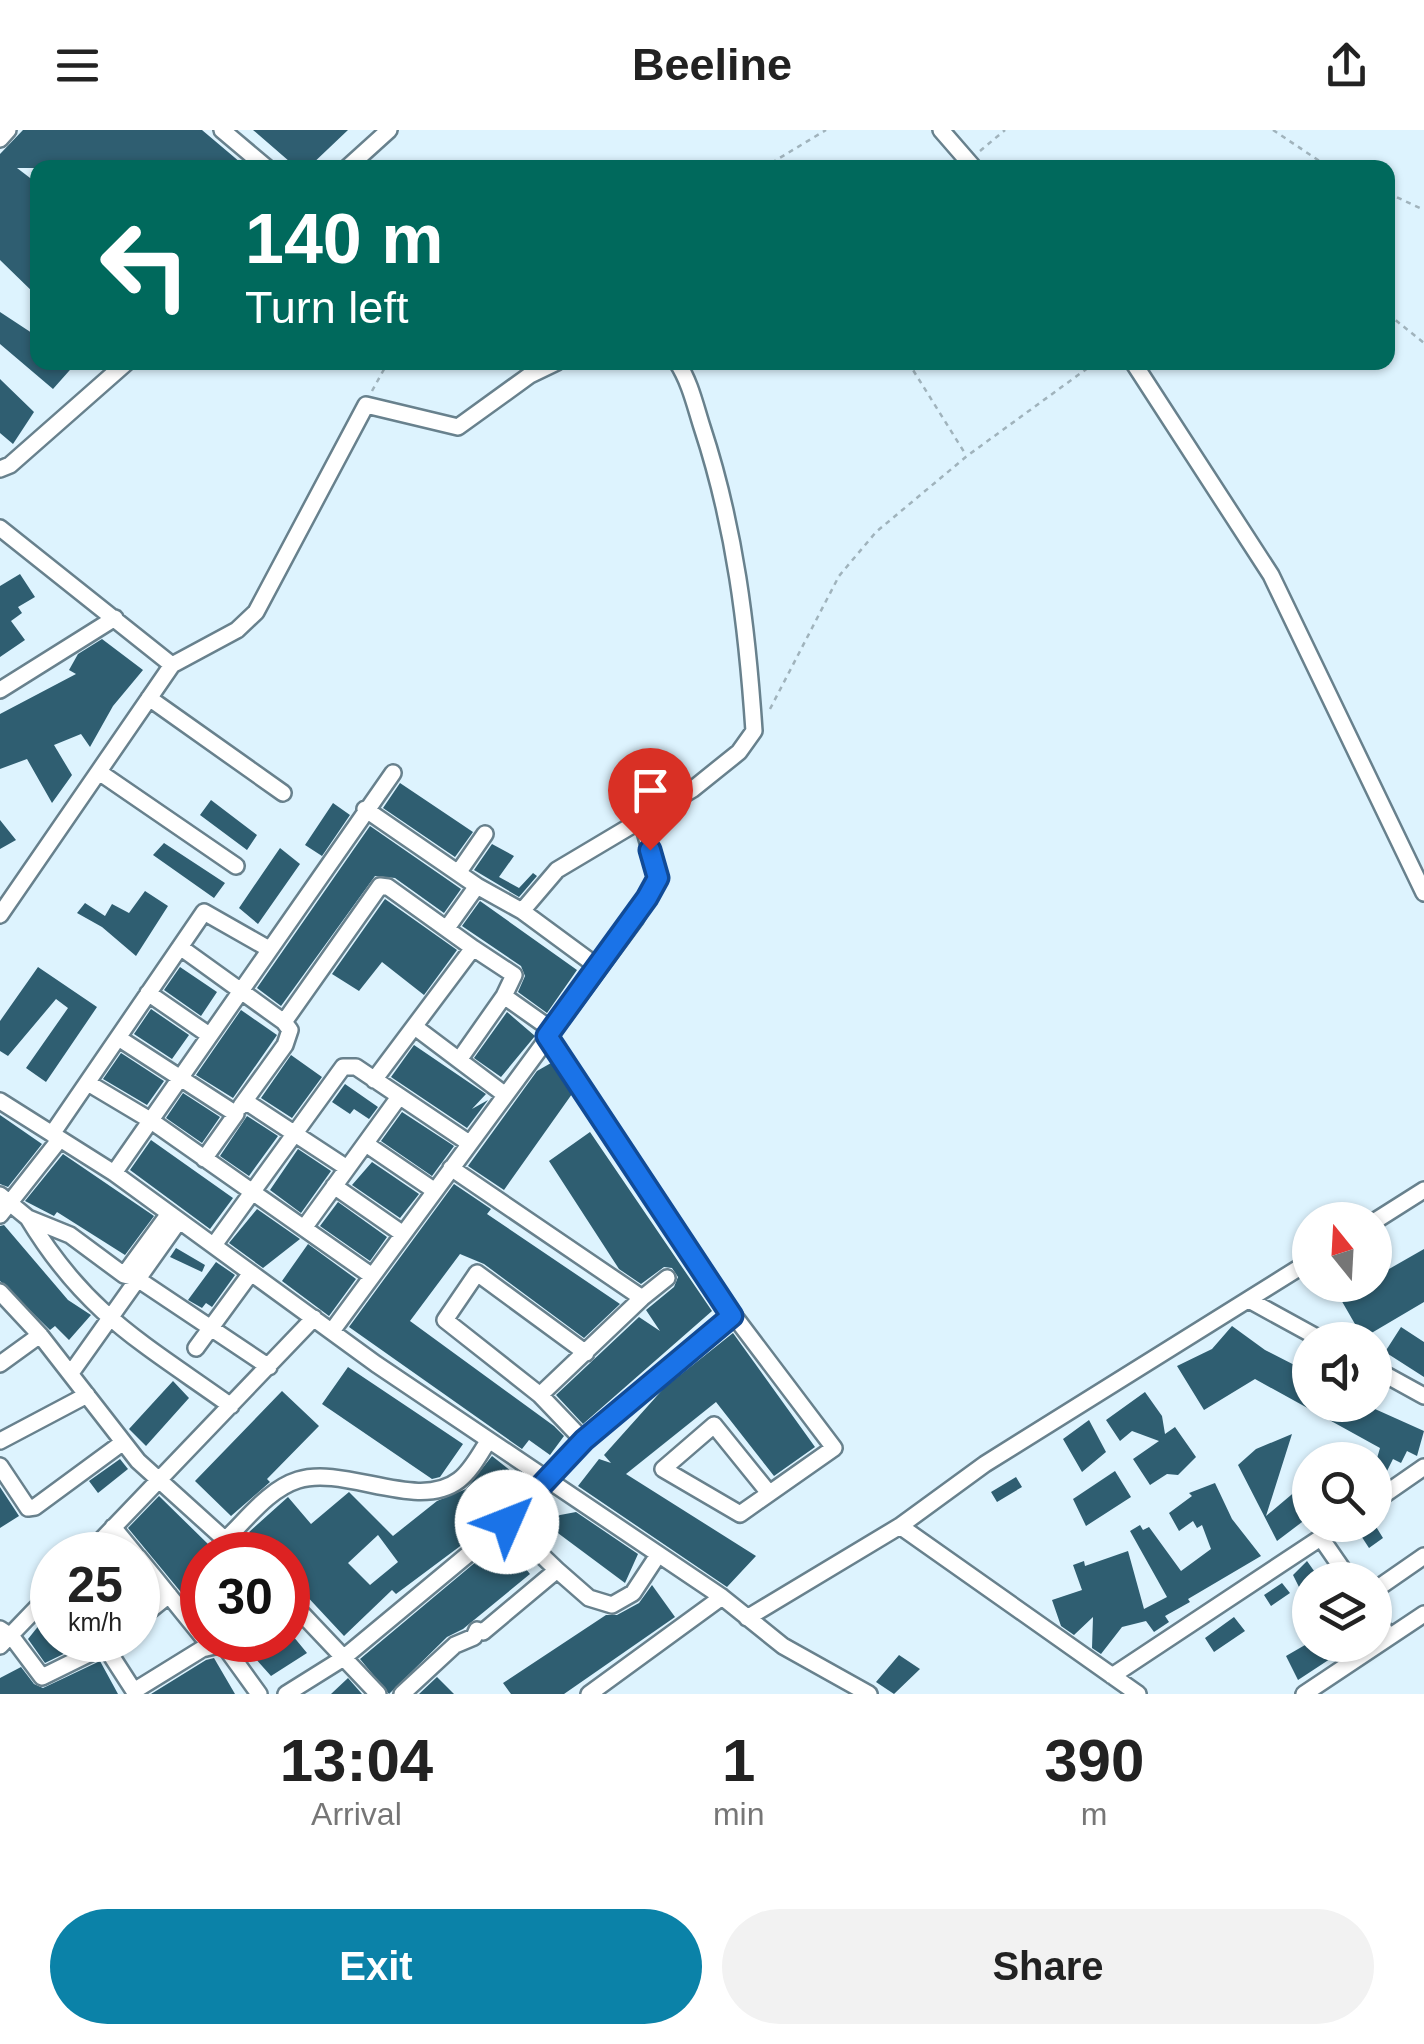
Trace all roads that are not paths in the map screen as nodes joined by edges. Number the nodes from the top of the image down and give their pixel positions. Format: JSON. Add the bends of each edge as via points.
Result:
{"nodes":[{"id":1,"x":8,"y":130,"type":"edge"},
{"id":2,"x":222,"y":130,"type":"edge"},
{"id":3,"x":390,"y":130,"type":"edge"},
{"id":4,"x":941,"y":130,"type":"edge"},
{"id":5,"x":0,"y":139,"type":"edge"},
{"id":6,"x":258,"y":160,"type":"edge"},
{"id":7,"x":356,"y":160,"type":"edge"},
{"id":8,"x":967,"y":160,"type":"edge"},
{"id":9,"x":117,"y":370,"type":"edge"},
{"id":10,"x":541,"y":370,"type":"edge"},
{"id":11,"x":680,"y":370,"type":"edge"},
{"id":12,"x":1138,"y":370,"type":"edge"},
{"id":13,"x":0,"y":469,"type":"edge"},
{"id":14,"x":0,"y":528,"type":"edge"},
{"id":15,"x":114,"y":618,"type":"junction"},
{"id":16,"x":172,"y":665,"type":"junction"},
{"id":17,"x":0,"y":690,"type":"edge"},
{"id":18,"x":148,"y":698,"type":"junction"},
{"id":19,"x":99,"y":772,"type":"junction"},
{"id":20,"x":393,"y":773,"type":"dead end"},
{"id":21,"x":282,"y":792,"type":"dead end"},
{"id":22,"x":364,"y":809,"type":"junction"},
{"id":23,"x":642,"y":821,"type":"junction"},
{"id":24,"x":484,"y":834,"type":"dead end"},
{"id":25,"x":236,"y":866,"type":"dead end"},
{"id":26,"x":458,"y":873,"type":"junction"},
{"id":27,"x":477,"y":886,"type":"junction"},
{"id":28,"x":1424,"y":892,"type":"edge"},
{"id":29,"x":522,"y":912,"type":"junction"},
{"id":30,"x":0,"y":915,"type":"edge"},
{"id":31,"x":447,"y":928,"type":"junction"},
{"id":32,"x":180,"y":947,"type":"junction"},
{"id":33,"x":473,"y":948,"type":"junction"},
{"id":34,"x":268,"y":949,"type":"junction"},
{"id":35,"x":598,"y":966,"type":"junction"},
{"id":36,"x":240,"y":990,"type":"junction"},
{"id":37,"x":148,"y":993,"type":"junction"},
{"id":38,"x":504,"y":996,"type":"junction"},
{"id":39,"x":284,"y":1022,"type":"junction"},
{"id":40,"x":415,"y":1027,"type":"junction"},
{"id":41,"x":549,"y":1033,"type":"junction"},
{"id":42,"x":209,"y":1035,"type":"junction"},
{"id":43,"x":120,"y":1039,"type":"junction"},
{"id":44,"x":459,"y":1060,"type":"junction"},
{"id":45,"x":180,"y":1077,"type":"junction"},
{"id":46,"x":374,"y":1080,"type":"junction"},
{"id":47,"x":88,"y":1082,"type":"junction"},
{"id":48,"x":504,"y":1094,"type":"junction"},
{"id":49,"x":399,"y":1096,"type":"junction"},
{"id":50,"x":0,"y":1101,"type":"edge"},
{"id":51,"x":240,"y":1107,"type":"junction"},
{"id":52,"x":150,"y":1120,"type":"junction"},
{"id":53,"x":294,"y":1133,"type":"junction"},
{"id":54,"x":56,"y":1136,"type":"junction"},
{"id":55,"x":470,"y":1143,"type":"junction"},
{"id":56,"x":366,"y":1144,"type":"junction"},
{"id":57,"x":204,"y":1159,"type":"junction"},
{"id":58,"x":348,"y":1168,"type":"junction"},
{"id":59,"x":451,"y":1168,"type":"junction"},
{"id":60,"x":114,"y":1173,"type":"junction"},
{"id":61,"x":334,"y":1186,"type":"junction"},
{"id":62,"x":1424,"y":1190,"type":"edge"},
{"id":63,"x":434,"y":1191,"type":"junction"},
{"id":64,"x":251,"y":1192,"type":"junction"},
{"id":65,"x":4,"y":1205,"type":"edge"},
{"id":66,"x":1392,"y":1210,"type":"edge"},
{"id":67,"x":28,"y":1218,"type":"junction"},
{"id":68,"x":174,"y":1218,"type":"junction"},
{"id":69,"x":304,"y":1228,"type":"junction"},
{"id":70,"x":402,"y":1234,"type":"junction"},
{"id":71,"x":214,"y":1245,"type":"junction"},
{"id":72,"x":1292,"y":1272,"type":"edge"},
{"id":73,"x":251,"y":1273,"type":"junction"},
{"id":74,"x":130,"y":1276,"type":"junction"},
{"id":75,"x":372,"y":1276,"type":"junction"},
{"id":76,"x":668,"y":1278,"type":"dead end"},
{"id":77,"x":0,"y":1292,"type":"edge"},
{"id":78,"x":642,"y":1298,"type":"junction"},
{"id":79,"x":1248,"y":1300,"type":"junction"},
{"id":80,"x":732,"y":1316,"type":"junction"},
{"id":81,"x":107,"y":1318,"type":"junction"},
{"id":82,"x":314,"y":1318,"type":"junction"},
{"id":83,"x":1292,"y":1324,"type":"edge"},
{"id":84,"x":210,"y":1331,"type":"junction"},
{"id":85,"x":332,"y":1331,"type":"junction"},
{"id":86,"x":40,"y":1335,"type":"junction"},
{"id":87,"x":196,"y":1348,"type":"dead end"},
{"id":88,"x":586,"y":1353,"type":"junction"},
{"id":89,"x":0,"y":1364,"type":"edge"},
{"id":90,"x":270,"y":1367,"type":"junction"},
{"id":91,"x":71,"y":1373,"type":"junction"},
{"id":92,"x":1392,"y":1378,"type":"edge"},
{"id":93,"x":540,"y":1395,"type":"junction"},
{"id":94,"x":87,"y":1396,"type":"junction"},
{"id":95,"x":1424,"y":1396,"type":"edge"},
{"id":96,"x":231,"y":1406,"type":"junction"},
{"id":97,"x":0,"y":1440,"type":"edge"},
{"id":98,"x":584,"y":1440,"type":"junction"},
{"id":99,"x":122,"y":1442,"type":"junction"},
{"id":100,"x":488,"y":1443,"type":"junction"},
{"id":101,"x":0,"y":1466,"type":"edge"},
{"id":102,"x":1424,"y":1467,"type":"edge"},
{"id":103,"x":162,"y":1480,"type":"junction"},
{"id":104,"x":548,"y":1483,"type":"junction"},
{"id":105,"x":1392,"y":1489,"type":"edge"},
{"id":106,"x":769,"y":1493,"type":"junction"},
{"id":107,"x":507,"y":1522,"type":"junction"},
{"id":108,"x":900,"y":1526,"type":"junction"},
{"id":109,"x":113,"y":1527,"type":"junction"},
{"id":110,"x":108,"y":1532,"type":"edge"},
{"id":111,"x":117,"y":1532,"type":"edge"},
{"id":112,"x":217,"y":1532,"type":"edge"},
{"id":113,"x":234,"y":1532,"type":"edge"},
{"id":114,"x":1315,"y":1542,"type":"edge"},
{"id":115,"x":658,"y":1555,"type":"junction"},
{"id":116,"x":1424,"y":1556,"type":"edge"},
{"id":117,"x":557,"y":1570,"type":"junction"},
{"id":118,"x":1392,"y":1578,"type":"edge"},
{"id":119,"x":160,"y":1584,"type":"edge"},
{"id":120,"x":169,"y":1595,"type":"junction"},
{"id":121,"x":722,"y":1597,"type":"junction"},
{"id":122,"x":160,"y":1602,"type":"edge"},
{"id":123,"x":180,"y":1608,"type":"edge"},
{"id":124,"x":30,"y":1613,"type":"edge"},
{"id":125,"x":1424,"y":1614,"type":"edge"},
{"id":126,"x":747,"y":1618,"type":"junction"},
{"id":127,"x":310,"y":1623,"type":"edge"},
{"id":128,"x":1392,"y":1634,"type":"edge"},
{"id":129,"x":4,"y":1637,"type":"edge"},
{"id":130,"x":180,"y":1653,"type":"edge"},
{"id":131,"x":342,"y":1658,"type":"junction"},
{"id":132,"x":72,"y":1662,"type":"edge"},
{"id":133,"x":118,"y":1662,"type":"edge"},
{"id":134,"x":237,"y":1662,"type":"edge"},
{"id":135,"x":1351,"y":1662,"type":"edge"},
{"id":136,"x":1112,"y":1676,"type":"junction"},
{"id":137,"x":42,"y":1677,"type":"junction"},
{"id":138,"x":132,"y":1692,"type":"edge"},
{"id":139,"x":293,"y":1692,"type":"edge"},
{"id":140,"x":52,"y":1694,"type":"edge"},
{"id":141,"x":259,"y":1694,"type":"edge"},
{"id":142,"x":378,"y":1694,"type":"edge"},
{"id":143,"x":402,"y":1694,"type":"edge"},
{"id":144,"x":588,"y":1694,"type":"edge"},
{"id":145,"x":869,"y":1694,"type":"edge"},
{"id":146,"x":1138,"y":1694,"type":"edge"},
{"id":147,"x":1304,"y":1694,"type":"edge"}],
"edges":[{"from":1,"to":5,"type":"street"},
{"from":2,"to":6,"type":"street"},
{"from":3,"to":7,"type":"street"},
{"from":4,"to":8,"type":"street"},
{"from":9,"to":13,"type":"street"},
{"from":10,"to":16,"type":"street","via":[[458,426],[366,405],[256,612],[237,630]]},
{"from":11,"to":23,"type":"street","via":[[712,458],[738,563],[754,731],[739,752]]},
{"from":12,"to":28,"type":"street","via":[[1271,575]]},
{"from":14,"to":15,"type":"street"},
{"from":15,"to":16,"type":"street"},
{"from":15,"to":17,"type":"street"},
{"from":16,"to":18,"type":"street"},
{"from":18,"to":19,"type":"street"},
{"from":18,"to":21,"type":"street"},
{"from":19,"to":25,"type":"street"},
{"from":19,"to":30,"type":"street"},
{"from":20,"to":22,"type":"street"},
{"from":22,"to":26,"type":"street"},
{"from":22,"to":34,"type":"street"},
{"from":23,"to":29,"type":"street","via":[[558,870]]},
{"from":23,"to":35,"type":"street","via":[[658,878]]},
{"from":24,"to":26,"type":"street"},
{"from":26,"to":27,"type":"street"},
{"from":27,"to":29,"type":"street"},
{"from":27,"to":31,"type":"street"},
{"from":29,"to":35,"type":"street"},
{"from":31,"to":33,"type":"street"},
{"from":31,"to":39,"type":"street","via":[[388,887],[378,887]]},
{"from":32,"to":34,"type":"street","via":[[204,912]]},
{"from":32,"to":36,"type":"street"},
{"from":32,"to":37,"type":"street"},
{"from":33,"to":38,"type":"street","via":[[514,975]]},
{"from":33,"to":40,"type":"street"},
{"from":34,"to":36,"type":"street"},
{"from":35,"to":41,"type":"street"},
{"from":36,"to":39,"type":"street"},
{"from":36,"to":42,"type":"street"},
{"from":37,"to":42,"type":"street"},
{"from":37,"to":43,"type":"street"},
{"from":38,"to":41,"type":"street"},
{"from":38,"to":44,"type":"street"},
{"from":39,"to":51,"type":"street","via":[[290,1030],[285,1045]]},
{"from":40,"to":44,"type":"street"},
{"from":40,"to":46,"type":"street"},
{"from":41,"to":48,"type":"street"},
{"from":41,"to":80,"type":"street"},
{"from":42,"to":45,"type":"street"},
{"from":43,"to":45,"type":"street"},
{"from":43,"to":47,"type":"street"},
{"from":44,"to":48,"type":"street"},
{"from":45,"to":51,"type":"street"},
{"from":45,"to":52,"type":"street"},
{"from":46,"to":49,"type":"street"},
{"from":46,"to":53,"type":"street","via":[[356,1067],[343,1067]]},
{"from":47,"to":52,"type":"street"},
{"from":47,"to":54,"type":"street"},
{"from":48,"to":55,"type":"street"},
{"from":49,"to":55,"type":"street"},
{"from":49,"to":56,"type":"street"},
{"from":50,"to":54,"type":"street"},
{"from":51,"to":53,"type":"street"},
{"from":51,"to":57,"type":"street"},
{"from":52,"to":57,"type":"street"},
{"from":52,"to":60,"type":"street"},
{"from":53,"to":58,"type":"street"},
{"from":53,"to":64,"type":"street"},
{"from":54,"to":60,"type":"street"},
{"from":54,"to":65,"type":"street"},
{"from":55,"to":59,"type":"street"},
{"from":56,"to":58,"type":"street"},
{"from":56,"to":63,"type":"street"},
{"from":57,"to":64,"type":"street"},
{"from":58,"to":61,"type":"street"},
{"from":59,"to":63,"type":"street"},
{"from":59,"to":78,"type":"street"},
{"from":60,"to":68,"type":"street"},
{"from":61,"to":69,"type":"street"},
{"from":61,"to":70,"type":"street"},
{"from":62,"to":66,"type":"street"},
{"from":63,"to":70,"type":"street"},
{"from":64,"to":69,"type":"street"},
{"from":64,"to":71,"type":"street"},
{"from":65,"to":67,"type":"street"},
{"from":67,"to":74,"type":"street","via":[[78,1239]]},
{"from":67,"to":81,"type":"street","via":[[62,1271]]},
{"from":68,"to":71,"type":"street"},
{"from":68,"to":74,"type":"street"},
{"from":69,"to":75,"type":"street"},
{"from":70,"to":75,"type":"street"},
{"from":71,"to":73,"type":"street"},
{"from":72,"to":79,"type":"street"},
{"from":73,"to":82,"type":"street"},
{"from":73,"to":84,"type":"street"},
{"from":74,"to":81,"type":"street"},
{"from":74,"to":84,"type":"street"},
{"from":75,"to":85,"type":"street"},
{"from":76,"to":78,"type":"street"},
{"from":77,"to":86,"type":"street"},
{"from":78,"to":88,"type":"street"},
{"from":79,"to":83,"type":"street"},
{"from":79,"to":108,"type":"street","via":[[985,1464]]},
{"from":80,"to":98,"type":"street"},
{"from":80,"to":106,"type":"street","via":[[834,1448]]},
{"from":81,"to":91,"type":"street"},
{"from":81,"to":96,"type":"street"},
{"from":82,"to":85,"type":"street"},
{"from":82,"to":90,"type":"street"},
{"from":84,"to":87,"type":"street"},
{"from":84,"to":90,"type":"street"},
{"from":85,"to":100,"type":"street"},
{"from":86,"to":89,"type":"street"},
{"from":86,"to":91,"type":"street"},
{"from":88,"to":93,"type":"street"},
{"from":88,"to":93,"type":"street","via":[[477,1273],[445,1320]]},
{"from":90,"to":96,"type":"street"},
{"from":91,"to":94,"type":"street"},
{"from":92,"to":95,"type":"street"},
{"from":93,"to":98,"type":"street"},
{"from":94,"to":97,"type":"street"},
{"from":94,"to":99,"type":"street"},
{"from":96,"to":103,"type":"street"},
{"from":98,"to":104,"type":"street"},
{"from":99,"to":101,"type":"street","via":[[35,1507],[28,1508]]},
{"from":99,"to":103,"type":"street"},
{"from":100,"to":104,"type":"street"},
{"from":100,"to":113,"type":"street","via":[[461,1478],[435,1490],[295,1480]]},
{"from":102,"to":105,"type":"street"},
{"from":103,"to":109,"type":"street"},
{"from":103,"to":112,"type":"street"},
{"from":104,"to":107,"type":"street"},
{"from":104,"to":115,"type":"street"},
{"from":106,"to":106,"type":"street","via":[[740,1514],[663,1469],[714,1425]]},
{"from":107,"to":117,"type":"street"},
{"from":107,"to":131,"type":"street"},
{"from":108,"to":126,"type":"street"},
{"from":108,"to":136,"type":"street"},
{"from":109,"to":110,"type":"street"},
{"from":109,"to":111,"type":"street"},
{"from":114,"to":136,"type":"street"},
{"from":115,"to":117,"type":"street","via":[[634,1593],[612,1605],[589,1598]]},
{"from":115,"to":121,"type":"street"},
{"from":116,"to":118,"type":"street"},
{"from":117,"to":143,"type":"street","via":[[474,1638],[455,1645]]},
{"from":119,"to":120,"type":"street"},
{"from":120,"to":122,"type":"street"},
{"from":120,"to":123,"type":"street"},
{"from":121,"to":126,"type":"street"},
{"from":121,"to":144,"type":"street"},
{"from":124,"to":129,"type":"street"},
{"from":125,"to":128,"type":"street"},
{"from":126,"to":145,"type":"street"},
{"from":127,"to":131,"type":"street"},
{"from":129,"to":137,"type":"street"},
{"from":130,"to":138,"type":"street"},
{"from":131,"to":139,"type":"street"},
{"from":131,"to":142,"type":"street"},
{"from":132,"to":137,"type":"street"},
{"from":133,"to":138,"type":"street"},
{"from":134,"to":141,"type":"street"},
{"from":135,"to":147,"type":"street"},
{"from":136,"to":146,"type":"street"},
{"from":137,"to":140,"type":"street"}]}
